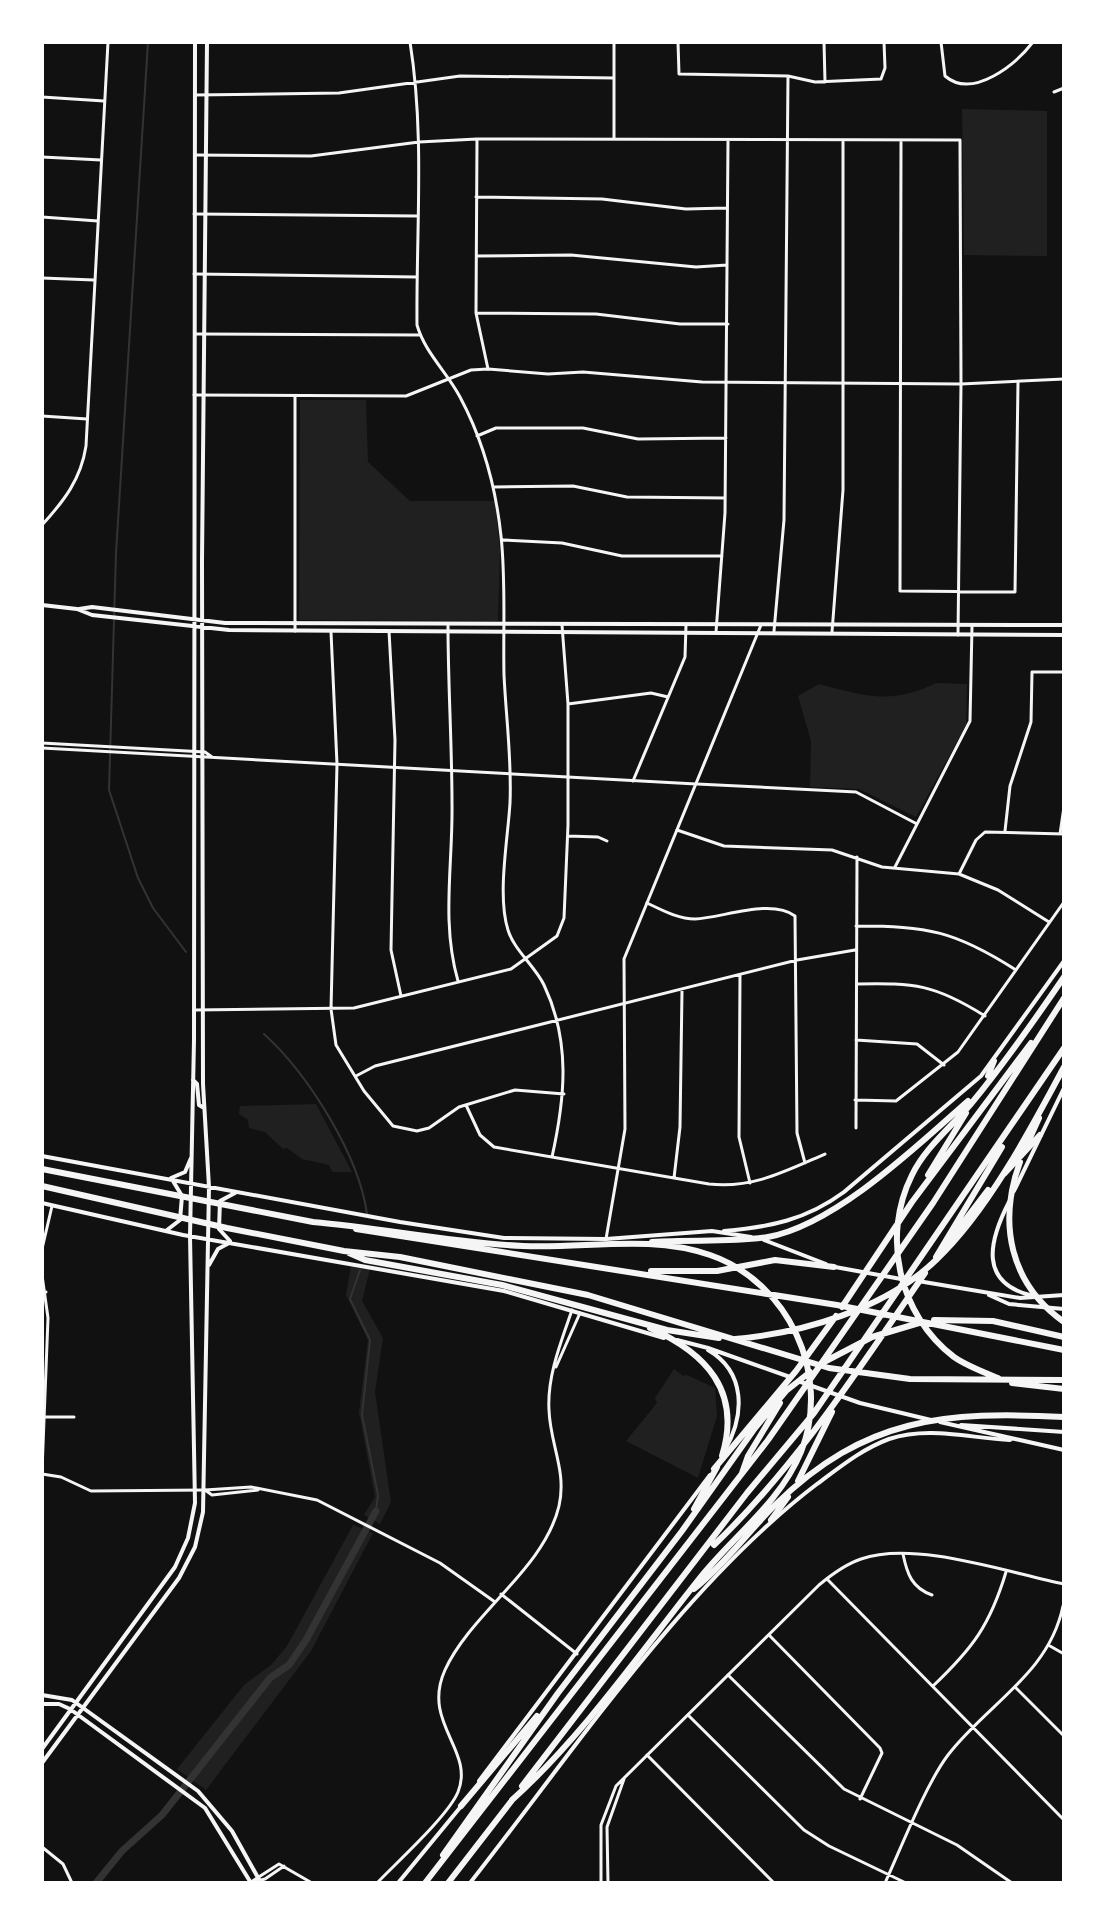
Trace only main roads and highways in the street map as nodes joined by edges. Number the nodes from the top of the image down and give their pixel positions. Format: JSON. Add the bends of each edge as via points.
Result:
{"nodes":[{"id":1,"x":195,"y":42,"type":"edge"},
{"id":2,"x":207,"y":42,"type":"edge"},
{"id":3,"x":194,"y":511,"type":"junction"},
{"id":4,"x":202,"y":512,"type":"junction"},
{"id":5,"x":42,"y":605,"type":"edge"},
{"id":6,"x":77,"y":609,"type":"junction"},
{"id":7,"x":193,"y":620,"type":"junction"},
{"id":8,"x":204,"y":621,"type":"junction"},
{"id":9,"x":1064,"y":625,"type":"edge"},
{"id":10,"x":193,"y":627,"type":"junction"},
{"id":11,"x":331,"y":627,"type":"junction"},
{"id":12,"x":503,"y":628,"type":"junction"},
{"id":13,"x":686,"y":628,"type":"junction"},
{"id":14,"x":204,"y":629,"type":"junction"},
{"id":15,"x":832,"y":629,"type":"junction"},
{"id":16,"x":1064,"y":635,"type":"edge"},
{"id":17,"x":193,"y":907,"type":"junction"},
{"id":18,"x":205,"y":907,"type":"junction"},
{"id":19,"x":1064,"y":961,"type":"edge"},
{"id":20,"x":1064,"y":977,"type":"edge"},
{"id":21,"x":1064,"y":998,"type":"edge"},
{"id":22,"x":1040,"y":1035,"type":"junction"},
{"id":23,"x":1064,"y":1048,"type":"edge"},
{"id":24,"x":994,"y":1061,"type":"junction"},
{"id":25,"x":1064,"y":1067,"type":"edge"},
{"id":26,"x":193,"y":1080,"type":"junction"},
{"id":27,"x":1064,"y":1088,"type":"edge"},
{"id":28,"x":978,"y":1093,"type":"junction"},
{"id":29,"x":1049,"y":1096,"type":"junction"},
{"id":30,"x":205,"y":1109,"type":"junction"},
{"id":31,"x":1040,"y":1135,"type":"junction"},
{"id":32,"x":1007,"y":1136,"type":"junction"},
{"id":33,"x":192,"y":1155,"type":"junction"},
{"id":34,"x":42,"y":1156,"type":"edge"},
{"id":35,"x":42,"y":1169,"type":"edge"},
{"id":36,"x":169,"y":1180,"type":"junction"},
{"id":37,"x":193,"y":1183,"type":"junction"},
{"id":38,"x":42,"y":1186,"type":"edge"},
{"id":39,"x":209,"y":1187,"type":"junction"},
{"id":40,"x":920,"y":1192,"type":"junction"},
{"id":41,"x":237,"y":1193,"type":"junction"},
{"id":42,"x":42,"y":1203,"type":"edge"},
{"id":43,"x":313,"y":1222,"type":"junction"},
{"id":44,"x":165,"y":1231,"type":"junction"},
{"id":45,"x":712,"y":1231,"type":"junction"},
{"id":46,"x":190,"y":1236,"type":"junction"},
{"id":47,"x":208,"y":1239,"type":"junction"},
{"id":48,"x":232,"y":1242,"type":"junction"},
{"id":49,"x":637,"y":1243,"type":"junction"},
{"id":50,"x":344,"y":1251,"type":"junction"},
{"id":51,"x":936,"y":1257,"type":"junction"},
{"id":52,"x":834,"y":1267,"type":"junction"},
{"id":53,"x":207,"y":1271,"type":"junction"},
{"id":54,"x":628,"y":1271,"type":"junction"},
{"id":55,"x":983,"y":1292,"type":"junction"},
{"id":56,"x":1064,"y":1295,"type":"edge"},
{"id":57,"x":1043,"y":1298,"type":"junction"},
{"id":58,"x":572,"y":1307,"type":"junction"},
{"id":59,"x":1064,"y":1309,"type":"edge"},
{"id":60,"x":636,"y":1322,"type":"junction"},
{"id":61,"x":1064,"y":1322,"type":"edge"},
{"id":62,"x":1064,"y":1337,"type":"edge"},
{"id":63,"x":698,"y":1345,"type":"junction"},
{"id":64,"x":1064,"y":1350,"type":"edge"},
{"id":65,"x":796,"y":1371,"type":"junction"},
{"id":66,"x":1064,"y":1380,"type":"edge"},
{"id":67,"x":1064,"y":1389,"type":"edge"},
{"id":68,"x":837,"y":1402,"type":"junction"},
{"id":69,"x":1064,"y":1417,"type":"edge"},
{"id":70,"x":959,"y":1425,"type":"junction"},
{"id":71,"x":1064,"y":1432,"type":"edge"},
{"id":72,"x":1019,"y":1440,"type":"junction"},
{"id":73,"x":1064,"y":1450,"type":"edge"},
{"id":74,"x":714,"y":1469,"type":"junction"},
{"id":75,"x":739,"y":1480,"type":"junction"},
{"id":76,"x":774,"y":1502,"type":"junction"},
{"id":77,"x":771,"y":1520,"type":"junction"},
{"id":78,"x":682,"y":1531,"type":"junction"},
{"id":79,"x":186,"y":1543,"type":"junction"},
{"id":80,"x":195,"y":1547,"type":"junction"},
{"id":81,"x":700,"y":1558,"type":"junction"},
{"id":82,"x":160,"y":1588,"type":"junction"},
{"id":83,"x":167,"y":1594,"type":"junction"},
{"id":84,"x":42,"y":1695,"type":"edge"},
{"id":85,"x":75,"y":1702,"type":"junction"},
{"id":86,"x":551,"y":1702,"type":"junction"},
{"id":87,"x":42,"y":1704,"type":"edge"},
{"id":88,"x":83,"y":1708,"type":"junction"},
{"id":89,"x":70,"y":1709,"type":"junction"},
{"id":90,"x":78,"y":1715,"type":"junction"},
{"id":91,"x":138,"y":1748,"type":"junction"},
{"id":92,"x":42,"y":1749,"type":"edge"},
{"id":93,"x":130,"y":1753,"type":"junction"},
{"id":94,"x":42,"y":1763,"type":"edge"},
{"id":95,"x":512,"y":1800,"type":"junction"},
{"id":96,"x":461,"y":1806,"type":"junction"},
{"id":97,"x":232,"y":1831,"type":"junction"},
{"id":98,"x":225,"y":1837,"type":"junction"},
{"id":99,"x":436,"y":1869,"type":"junction"},
{"id":100,"x":260,"y":1882,"type":"edge"},
{"id":101,"x":251,"y":1883,"type":"edge"},
{"id":102,"x":398,"y":1883,"type":"edge"},
{"id":103,"x":425,"y":1883,"type":"edge"},
{"id":104,"x":448,"y":1883,"type":"edge"},
{"id":105,"x":470,"y":1883,"type":"edge"}],
"edges":[{"from":1,"to":3,"type":"main road"},
{"from":2,"to":4,"type":"main road"},
{"from":3,"to":4,"type":"main road"},
{"from":3,"to":7,"type":"main road"},
{"from":4,"to":8,"type":"main road"},
{"from":5,"to":6,"type":"main road"},
{"from":6,"to":7,"type":"main road"},
{"from":6,"to":10,"type":"main road"},
{"from":7,"to":8,"type":"main road"},
{"from":7,"to":10,"type":"main road"},
{"from":8,"to":11,"type":"main road"},
{"from":8,"to":14,"type":"main road"},
{"from":9,"to":15,"type":"main road"},
{"from":10,"to":14,"type":"main road"},
{"from":10,"to":17,"type":"main road"},
{"from":11,"to":12,"type":"main road"},
{"from":11,"to":14,"type":"main road"},
{"from":12,"to":13,"type":"main road"},
{"from":12,"to":13,"type":"main road"},
{"from":13,"to":15,"type":"main road"},
{"from":14,"to":18,"type":"main road"},
{"from":15,"to":16,"type":"main road"},
{"from":17,"to":18,"type":"main road"},
{"from":17,"to":26,"type":"main road"},
{"from":18,"to":30,"type":"main road"},
{"from":19,"to":24,"type":"main road"},
{"from":20,"to":28,"type":"highway"},
{"from":21,"to":22,"type":"highway"},
{"from":22,"to":40,"type":"highway","via":[[1022,1051]]},
{"from":22,"to":75,"type":"highway","via":[[933,1203]]},
{"from":23,"to":32,"type":"highway"},
{"from":24,"to":40,"type":"highway"},
{"from":24,"to":45,"type":"main road","via":[[939,1113],[819,1209],[769,1227]]},
{"from":25,"to":29,"type":"highway"},
{"from":26,"to":30,"type":"main road","via":[[199,1105]]},
{"from":26,"to":33,"type":"main road"},
{"from":27,"to":31,"type":"main road"},
{"from":28,"to":49,"type":"highway","via":[[815,1221],[755,1239]]},
{"from":28,"to":67,"type":"highway","via":[[911,1176],[899,1213],[898,1266],[904,1288],[923,1325],[954,1357],[999,1379]]},
{"from":29,"to":60,"type":"highway","via":[[969,1225],[935,1262],[889,1293],[818,1323],[764,1336],[698,1336]]},
{"from":29,"to":61,"type":"highway","via":[[1017,1171],[1008,1233],[1028,1284]]},
{"from":30,"to":39,"type":"main road"},
{"from":31,"to":51,"type":"highway"},
{"from":31,"to":57,"type":"main road","via":[[993,1233],[991,1254],[998,1274],[1011,1288]]},
{"from":32,"to":51,"type":"highway"},
{"from":32,"to":81,"type":"highway","via":[[814,1413]]},
{"from":33,"to":36,"type":"main road","via":[[181,1175]]},
{"from":33,"to":37,"type":"main road"},
{"from":34,"to":36,"type":"main road"},
{"from":35,"to":43,"type":"highway"},
{"from":36,"to":37,"type":"main road"},
{"from":36,"to":44,"type":"main road","via":[[181,1192],[181,1208],[178,1224]]},
{"from":37,"to":39,"type":"main road"},
{"from":37,"to":46,"type":"main road"},
{"from":38,"to":50,"type":"highway"},
{"from":39,"to":41,"type":"main road"},
{"from":39,"to":47,"type":"main road"},
{"from":40,"to":65,"type":"highway"},
{"from":41,"to":45,"type":"main road","via":[[487,1236],[606,1239]]},
{"from":41,"to":48,"type":"main road","via":[[220,1201],[220,1234]]},
{"from":42,"to":44,"type":"main road"},
{"from":43,"to":49,"type":"highway","via":[[496,1245]]},
{"from":43,"to":54,"type":"highway"},
{"from":44,"to":46,"type":"main road"},
{"from":45,"to":52,"type":"main road","via":[[766,1240]]},
{"from":46,"to":47,"type":"main road"},
{"from":46,"to":79,"type":"main road","via":[[195,1490]]},
{"from":47,"to":48,"type":"main road"},
{"from":47,"to":53,"type":"main road"},
{"from":48,"to":53,"type":"main road","via":[[215,1252]]},
{"from":48,"to":58,"type":"main road"},
{"from":49,"to":76,"type":"highway","via":[[719,1258],[756,1281],[787,1316],[800,1341],[810,1383],[808,1428]]},
{"from":50,"to":58,"type":"highway","via":[[365,1260],[492,1282]]},
{"from":50,"to":66,"type":"highway","via":[[573,1292],[795,1360],[871,1374]]},
{"from":51,"to":68,"type":"highway"},
{"from":52,"to":54,"type":"highway","via":[[775,1260],[717,1271]]},
{"from":52,"to":55,"type":"main road"},
{"from":53,"to":80,"type":"main road","via":[[205,1490]]},
{"from":54,"to":64,"type":"highway"},
{"from":55,"to":57,"type":"main road"},
{"from":55,"to":59,"type":"main road","via":[[1009,1304]]},
{"from":56,"to":57,"type":"main road"},
{"from":58,"to":60,"type":"highway"},
{"from":58,"to":63,"type":"main road"},
{"from":60,"to":78,"type":"highway","via":[[696,1353],[724,1398],[725,1447]]},
{"from":62,"to":78,"type":"highway","via":[[993,1321],[942,1319],[890,1330],[846,1349],[803,1377],[768,1411]]},
{"from":63,"to":70,"type":"main road","via":[[879,1407]]},
{"from":63,"to":74,"type":"main road","via":[[726,1364],[738,1388],[735,1428]]},
{"from":65,"to":74,"type":"highway"},
{"from":65,"to":75,"type":"highway"},
{"from":68,"to":77,"type":"highway","via":[[801,1476]]},
{"from":68,"to":81,"type":"highway","via":[[735,1525]]},
{"from":69,"to":76,"type":"highway","via":[[958,1415],[898,1428],[835,1457]]},
{"from":70,"to":71,"type":"main road"},
{"from":70,"to":72,"type":"main road"},
{"from":72,"to":73,"type":"main road"},
{"from":72,"to":77,"type":"main road","via":[[930,1432],[891,1438],[858,1454]]},
{"from":74,"to":96,"type":"main road"},
{"from":75,"to":99,"type":"highway"},
{"from":76,"to":95,"type":"highway"},
{"from":77,"to":105,"type":"main road","via":[[651,1653]]},
{"from":78,"to":86,"type":"highway"},
{"from":79,"to":80,"type":"main road"},
{"from":79,"to":82,"type":"main road"},
{"from":80,"to":83,"type":"main road"},
{"from":81,"to":95,"type":"highway"},
{"from":82,"to":83,"type":"main road"},
{"from":82,"to":85,"type":"main road"},
{"from":83,"to":88,"type":"main road"},
{"from":84,"to":85,"type":"main road"},
{"from":85,"to":88,"type":"main road"},
{"from":85,"to":89,"type":"main road"},
{"from":86,"to":96,"type":"highway"},
{"from":86,"to":99,"type":"highway"},
{"from":87,"to":89,"type":"main road"},
{"from":88,"to":90,"type":"main road"},
{"from":88,"to":91,"type":"main road"},
{"from":89,"to":90,"type":"main road"},
{"from":89,"to":92,"type":"main road"},
{"from":90,"to":93,"type":"main road"},
{"from":90,"to":94,"type":"main road"},
{"from":91,"to":93,"type":"main road"},
{"from":91,"to":97,"type":"main road","via":[[198,1791]]},
{"from":93,"to":98,"type":"main road","via":[[205,1808]]},
{"from":95,"to":104,"type":"highway"},
{"from":96,"to":102,"type":"main road"},
{"from":97,"to":98,"type":"main road"},
{"from":97,"to":100,"type":"main road"},
{"from":98,"to":101,"type":"main road"},
{"from":99,"to":103,"type":"highway"}]}
